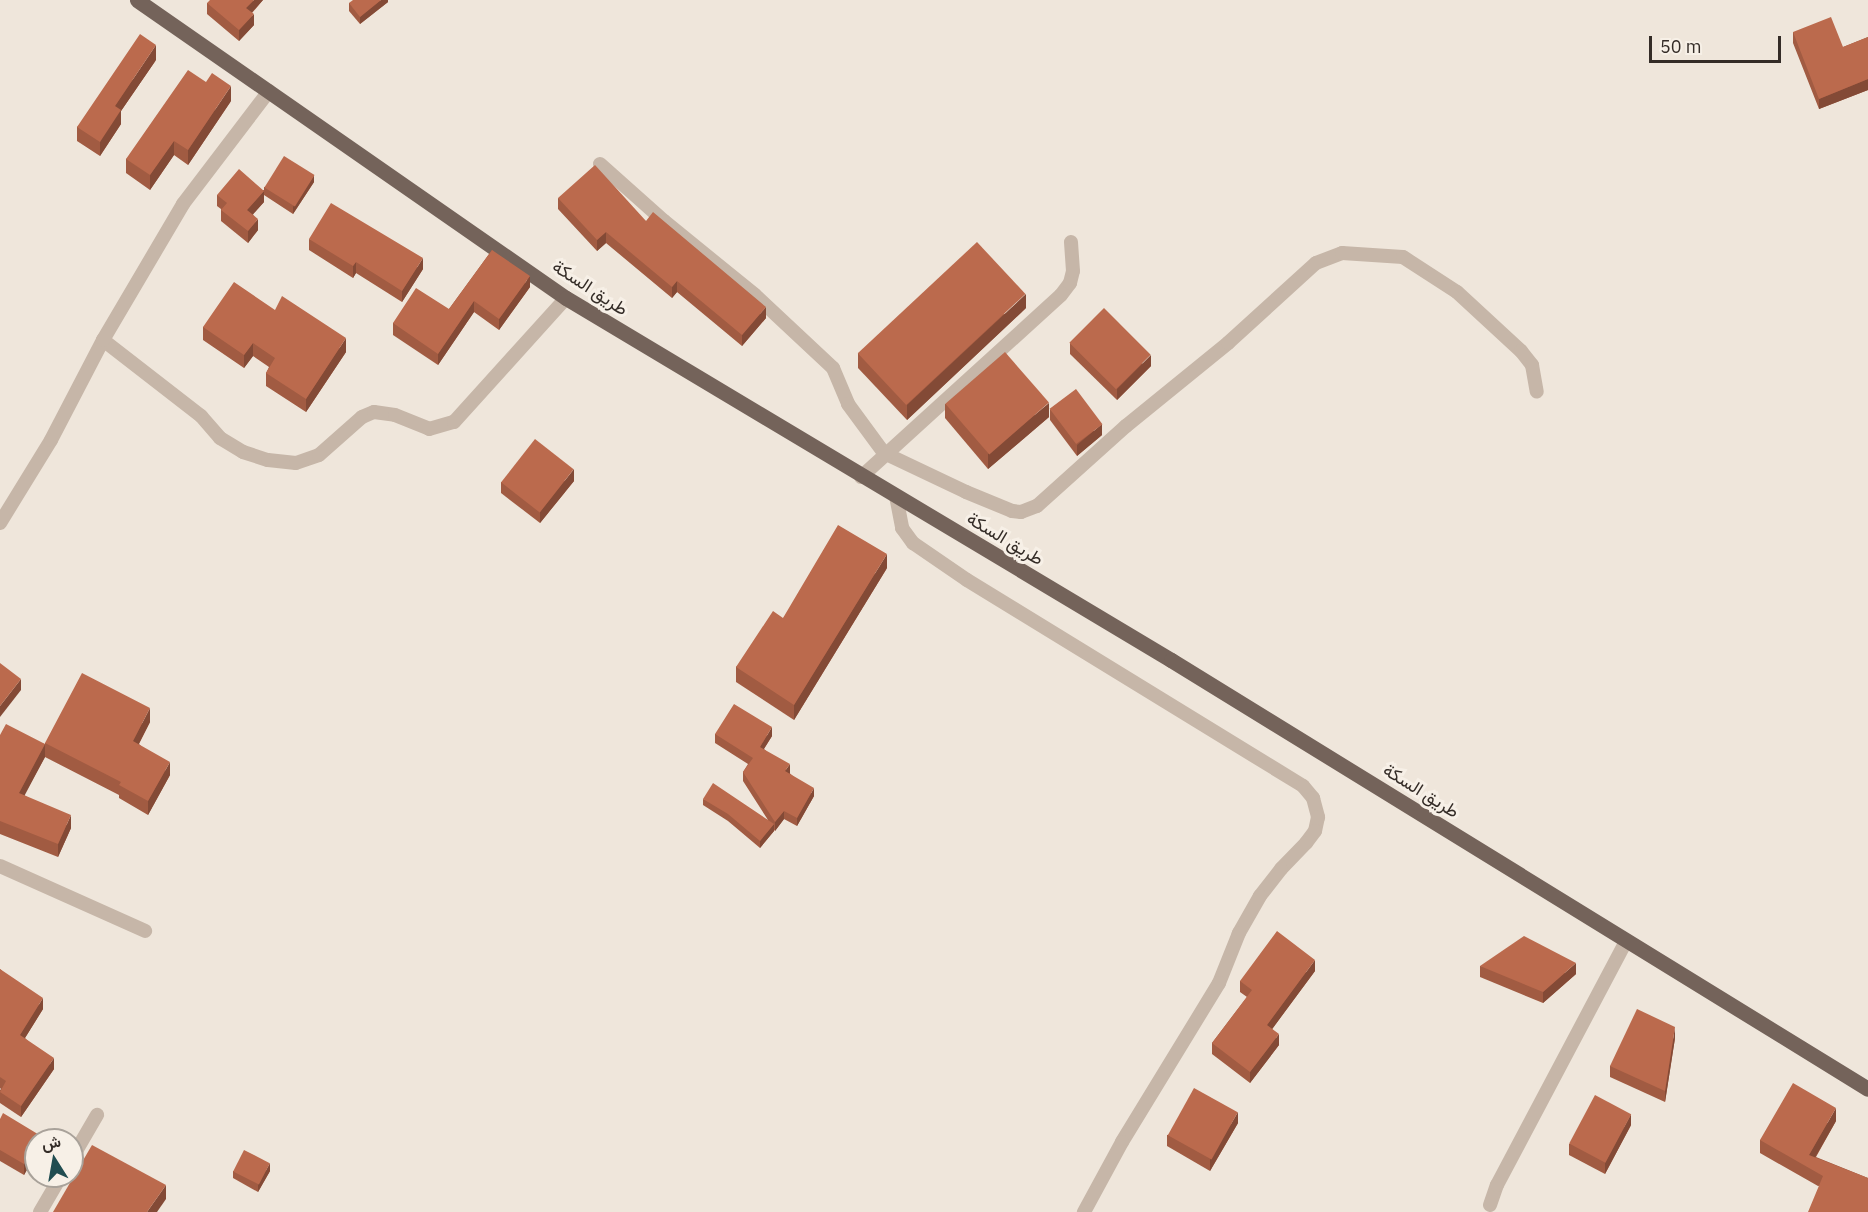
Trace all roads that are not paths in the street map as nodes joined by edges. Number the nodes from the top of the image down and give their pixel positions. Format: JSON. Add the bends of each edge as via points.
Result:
{"nodes":[{"id":1,"x":137,"y":0,"type":"edge"},
{"id":2,"x":269,"y":91,"type":"junction"},
{"id":3,"x":600,"y":165,"type":"dead end"},
{"id":4,"x":1071,"y":242,"type":"dead end"},
{"id":5,"x":566,"y":298,"type":"junction"},
{"id":6,"x":103,"y":340,"type":"junction"},
{"id":7,"x":1537,"y":392,"type":"dead end"},
{"id":8,"x":884,"y":453,"type":"junction"},
{"id":9,"x":861,"y":477,"type":"junction"},
{"id":10,"x":896,"y":496,"type":"junction"},
{"id":11,"x":0,"y":523,"type":"edge"},
{"id":12,"x":0,"y":866,"type":"edge"},
{"id":13,"x":145,"y":931,"type":"dead end"},
{"id":14,"x":1626,"y":941,"type":"junction"},
{"id":15,"x":1868,"y":1089,"type":"edge"},
{"id":16,"x":97,"y":1115,"type":"dead end"},
{"id":17,"x":84,"y":1137,"type":"edge"},
{"id":18,"x":54,"y":1188,"type":"edge"},
{"id":19,"x":1490,"y":1205,"type":"dead end"},
{"id":20,"x":40,"y":1212,"type":"edge"},
{"id":21,"x":1084,"y":1212,"type":"edge"}],
"edges":[{"from":1,"to":2,"type":"main road","name":"طريق السكة"},
{"from":2,"to":5,"type":"main road","name":"طريق السكة"},
{"from":2,"to":6,"type":"street","via":[[183,204]]},
{"from":3,"to":8,"type":"street","via":[[755,295],[833,368],[848,404]]},
{"from":4,"to":8,"type":"street","via":[[1071,277],[1061,295]]},
{"from":5,"to":6,"type":"street","via":[[453,422],[429,429],[395,415],[374,412],[362,417],[319,455],[296,463],[243,452],[220,438],[201,416]]},
{"from":5,"to":9,"type":"main road","name":"طريق السكة"},
{"from":6,"to":11,"type":"street","via":[[51,440]]},
{"from":7,"to":8,"type":"street","via":[[1532,365],[1521,351],[1457,292],[1403,257],[1342,253],[1316,263],[1038,506],[1012,511]]},
{"from":8,"to":9,"type":"street"},
{"from":9,"to":10,"type":"main road","name":"طريق السكة"},
{"from":10,"to":14,"type":"main road","name":"طريق السكة","via":[[1171,660]]},
{"from":10,"to":21,"type":"street","via":[[902,528],[913,543],[1303,786],[1313,798],[1318,817],[1315,831],[1260,896],[1213,993]]},
{"from":12,"to":13,"type":"street"},
{"from":14,"to":15,"type":"main road","name":"طريق السكة"},
{"from":14,"to":19,"type":"street"},
{"from":16,"to":17,"type":"street"},
{"from":18,"to":20,"type":"street"}]}
